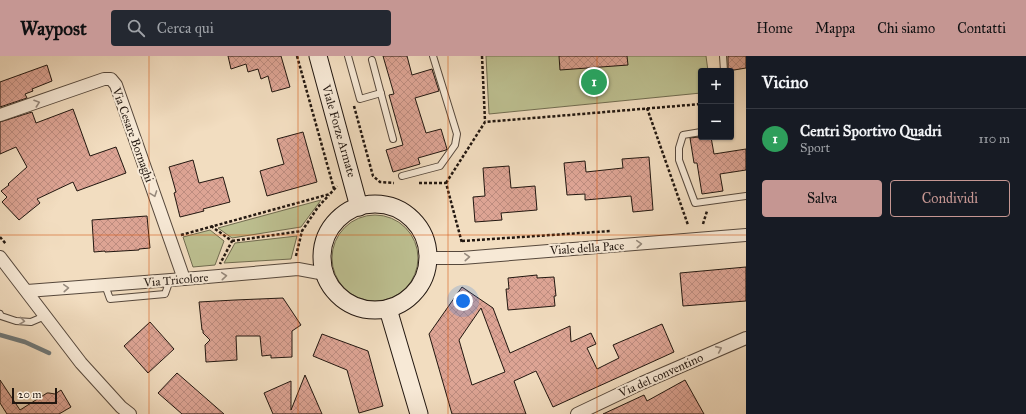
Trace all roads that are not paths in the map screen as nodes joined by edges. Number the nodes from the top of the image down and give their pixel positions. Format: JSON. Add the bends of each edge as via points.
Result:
{"nodes":[{"id":1,"x":318,"y":56,"type":"edge"},
{"id":2,"x":348,"y":56,"type":"edge"},
{"id":3,"x":433,"y":56,"type":"edge"},
{"id":4,"x":723,"y":56,"type":"edge"},
{"id":5,"x":372,"y":60,"type":"dead end"},
{"id":6,"x":724,"y":68,"type":"edge"},
{"id":7,"x":381,"y":93,"type":"junction"},
{"id":8,"x":0,"y":115,"type":"edge"},
{"id":9,"x":698,"y":132,"type":"edge"},
{"id":10,"x":393,"y":139,"type":"dead end"},
{"id":11,"x":402,"y":176,"type":"dead end"},
{"id":12,"x":746,"y":196,"type":"edge"},
{"id":13,"x":359,"y":207,"type":"junction"},
{"id":14,"x":746,"y":236,"type":"edge"},
{"id":15,"x":0,"y":257,"type":"edge"},
{"id":16,"x":428,"y":258,"type":"junction"},
{"id":17,"x":325,"y":274,"type":"junction"},
{"id":18,"x":184,"y":279,"type":"junction"},
{"id":19,"x":27,"y":291,"type":"junction"},
{"id":20,"x":388,"y":309,"type":"junction"},
{"id":21,"x":0,"y":314,"type":"edge"},
{"id":22,"x":45,"y":316,"type":"junction"},
{"id":23,"x":746,"y":338,"type":"edge"},
{"id":24,"x":130,"y":414,"type":"edge"},
{"id":25,"x":419,"y":414,"type":"edge"},
{"id":26,"x":577,"y":414,"type":"edge"}],
"edges":[{"from":1,"to":13,"type":"street","name":"Viale Forze Armate"},
{"from":2,"to":7,"type":"lane","via":[[360,99]]},
{"from":3,"to":11,"type":"lane","via":[[457,134],[455,144],[440,166]]},
{"from":4,"to":6,"type":"lane"},
{"from":5,"to":7,"type":"lane"},
{"from":7,"to":10,"type":"lane"},
{"from":8,"to":18,"type":"street","name":"Via Cesare Bornaghi","one_way":true,"via":[[104,79],[111,79],[116,85]]},
{"from":9,"to":12,"type":"lane","via":[[683,135],[679,148],[679,160],[695,203]]},
{"from":13,"to":16,"type":"street","via":[[384,205],[406,214],[422,232]]},
{"from":13,"to":17,"type":"street","via":[[350,210],[336,221],[328,234],[322,257]]},
{"from":16,"to":14,"type":"street","name":"Viale della Pace","one_way":true,"via":[[462,258]]},
{"from":15,"to":19,"type":"street"},
{"from":16,"to":20,"type":"street","via":[[426,271],[418,289],[407,300]]},
{"from":18,"to":17,"type":"street","name":"Via Tricolore","one_way":true,"via":[[298,269]]},
{"from":17,"to":20,"type":"street","via":[[328,283],[348,303],[367,310]]},
{"from":19,"to":18,"type":"street","name":"Via Tricolore","one_way":true},
{"from":19,"to":22,"type":"street"},
{"from":20,"to":25,"type":"street"},
{"from":21,"to":22,"type":"lane","one_way":true,"via":[[16,321],[31,322]]},
{"from":22,"to":24,"type":"street","via":[[81,363]]},
{"from":26,"to":23,"type":"street","name":"Via del conventino","one_way":true}]}
